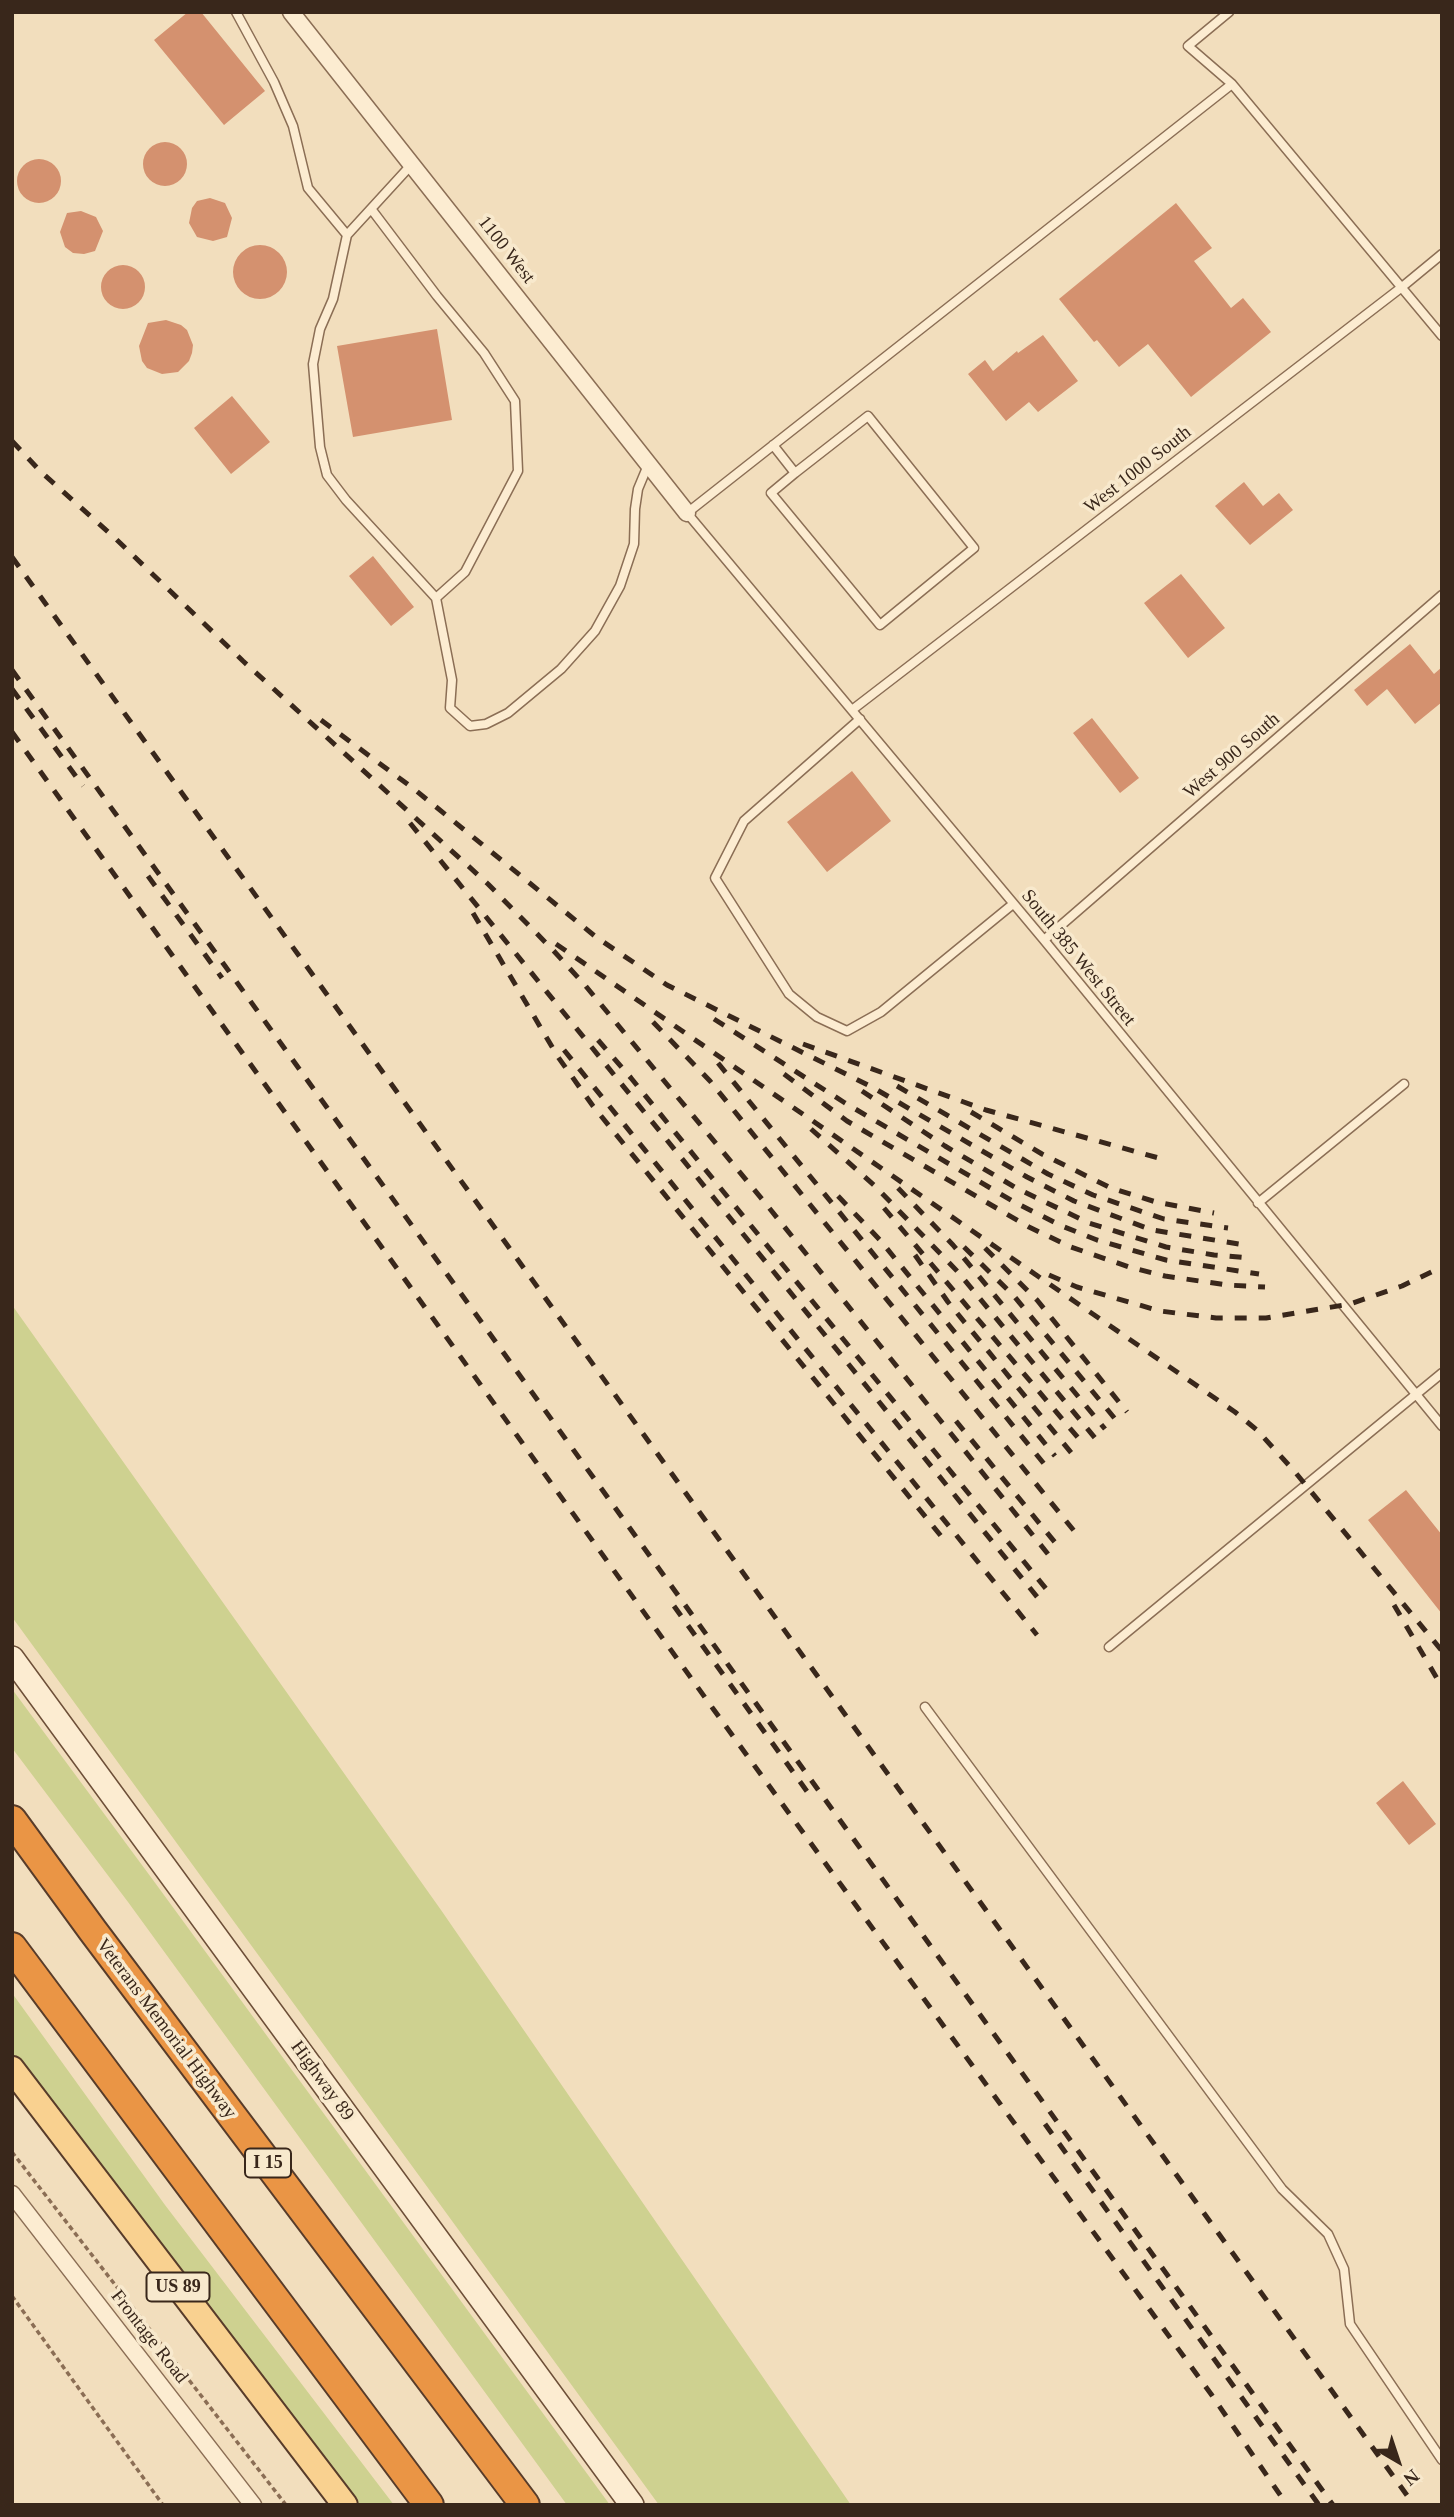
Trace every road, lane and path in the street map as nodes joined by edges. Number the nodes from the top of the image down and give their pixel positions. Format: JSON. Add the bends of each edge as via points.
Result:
{"nodes":[{"id":1,"x":236,"y":12,"type":"edge"},
{"id":2,"x":291,"y":12,"type":"edge"},
{"id":3,"x":1229,"y":12,"type":"edge"},
{"id":4,"x":1232,"y":84,"type":"junction"},
{"id":5,"x":413,"y":163,"type":"junction"},
{"id":6,"x":372,"y":210,"type":"junction"},
{"id":7,"x":347,"y":235,"type":"junction"},
{"id":8,"x":1442,"y":254,"type":"edge"},
{"id":9,"x":1402,"y":287,"type":"junction"},
{"id":10,"x":1442,"y":336,"type":"edge"},
{"id":11,"x":773,"y":445,"type":"junction"},
{"id":12,"x":648,"y":465,"type":"junction"},
{"id":13,"x":795,"y":473,"type":"junction"},
{"id":14,"x":687,"y":513,"type":"junction"},
{"id":15,"x":1442,"y":595,"type":"edge"},
{"id":16,"x":436,"y":598,"type":"junction"},
{"id":17,"x":852,"y":710,"type":"junction"},
{"id":18,"x":860,"y":719,"type":"junction"},
{"id":19,"x":1013,"y":904,"type":"junction"},
{"id":20,"x":1044,"y":940,"type":"junction"},
{"id":21,"x":1404,"y":1084,"type":"dead end"},
{"id":22,"x":1258,"y":1203,"type":"junction"},
{"id":23,"x":1442,"y":1373,"type":"edge"},
{"id":24,"x":1416,"y":1395,"type":"junction"},
{"id":25,"x":1442,"y":1426,"type":"edge"},
{"id":26,"x":1109,"y":1647,"type":"dead end"},
{"id":27,"x":12,"y":1658,"type":"edge"},
{"id":28,"x":925,"y":1707,"type":"dead end"},
{"id":29,"x":12,"y":1820,"type":"edge"},
{"id":30,"x":12,"y":1947,"type":"edge"},
{"id":31,"x":12,"y":2069,"type":"edge"},
{"id":32,"x":12,"y":2152,"type":"edge"},
{"id":33,"x":12,"y":2194,"type":"edge"},
{"id":34,"x":12,"y":2296,"type":"edge"},
{"id":35,"x":1442,"y":2460,"type":"edge"},
{"id":36,"x":163,"y":2505,"type":"edge"},
{"id":37,"x":253,"y":2505,"type":"edge"},
{"id":38,"x":286,"y":2505,"type":"edge"},
{"id":39,"x":345,"y":2505,"type":"edge"},
{"id":40,"x":429,"y":2505,"type":"edge"},
{"id":41,"x":525,"y":2505,"type":"edge"},
{"id":42,"x":632,"y":2505,"type":"edge"}],
"edges":[{"from":1,"to":7,"type":"lane","via":[[293,126],[308,188]]},
{"from":2,"to":5,"type":"street","name":"1100 West"},
{"from":3,"to":4,"type":"lane","via":[[1188,46]]},
{"from":4,"to":9,"type":"lane"},
{"from":4,"to":11,"type":"lane"},
{"from":5,"to":6,"type":"lane"},
{"from":5,"to":12,"type":"street","name":"1100 West"},
{"from":6,"to":7,"type":"lane"},
{"from":6,"to":16,"type":"lane","via":[[484,353],[515,401],[518,471],[465,572]]},
{"from":7,"to":16,"type":"lane","via":[[313,364],[320,447],[327,475],[346,500]]},
{"from":8,"to":9,"type":"lane","name":"West 1000 South"},
{"from":9,"to":10,"type":"lane"},
{"from":9,"to":17,"type":"lane","name":"West 1000 South"},
{"from":11,"to":13,"type":"lane"},
{"from":11,"to":14,"type":"lane"},
{"from":12,"to":14,"type":"street","name":"1100 West"},
{"from":12,"to":16,"type":"lane","via":[[638,489],[634,544],[620,586],[595,631],[561,668],[508,713],[470,726],[450,708],[452,680]]},
{"from":13,"to":13,"type":"lane","via":[[771,492],[880,625],[974,548],[868,415]]},
{"from":14,"to":17,"type":"lane","name":"South 385 West Street"},
{"from":15,"to":20,"type":"lane","name":"West 900 South"},
{"from":17,"to":18,"type":"lane","name":"South 385 West Street"},
{"from":18,"to":19,"type":"lane","name":"South 385 West Street"},
{"from":18,"to":19,"type":"lane","via":[[744,821],[715,878],[789,993],[817,1017],[847,1031],[881,1012]]},
{"from":19,"to":20,"type":"lane","name":"South 385 West Street"},
{"from":20,"to":22,"type":"lane","name":"South 385 West Street"},
{"from":21,"to":22,"type":"lane"},
{"from":22,"to":24,"type":"lane","name":"South 385 West Street"},
{"from":23,"to":24,"type":"lane"},
{"from":24,"to":25,"type":"lane","name":"South 385 West Street"},
{"from":24,"to":26,"type":"lane"},
{"from":27,"to":42,"type":"main road","name":"Highway 89"},
{"from":28,"to":35,"type":"lane","via":[[1282,2189],[1328,2234],[1345,2269],[1350,2324]]},
{"from":29,"to":41,"type":"highway","name":"Veterans Memorial Highway","number":"I 15"},
{"from":30,"to":40,"type":"highway"},
{"from":31,"to":39,"type":"main road","number":"US 89"},
{"from":32,"to":38,"type":"path"},
{"from":33,"to":37,"type":"street","name":"Frontage Road"},
{"from":34,"to":36,"type":"path"}]}
